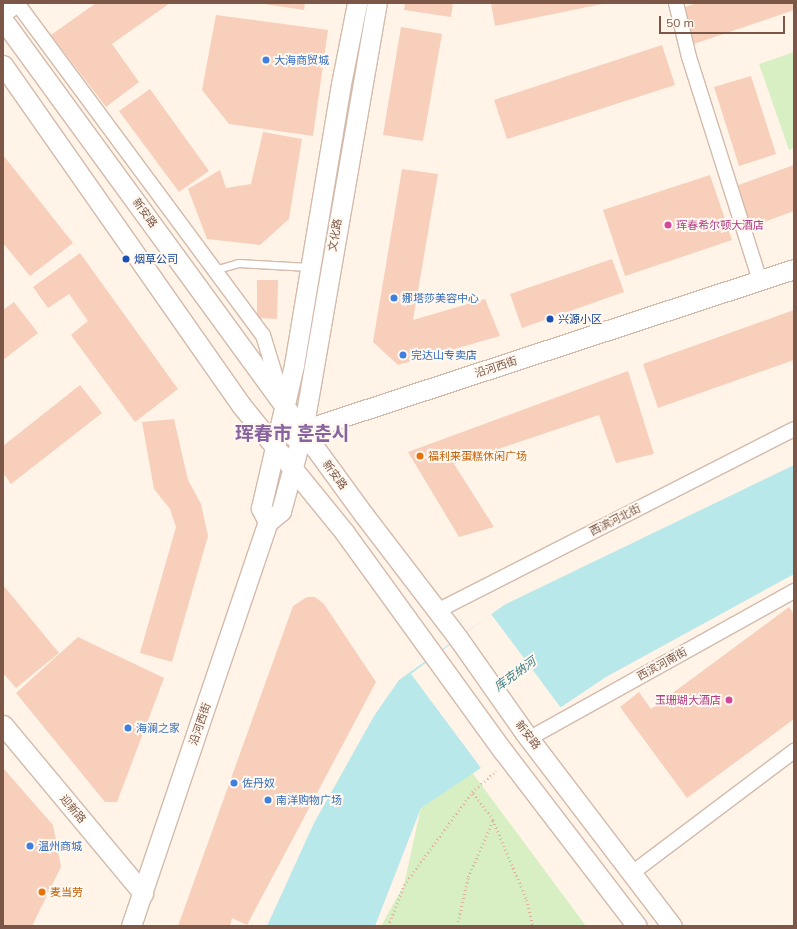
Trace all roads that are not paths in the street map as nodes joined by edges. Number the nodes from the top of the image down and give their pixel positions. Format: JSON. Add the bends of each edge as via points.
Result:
{"nodes":[{"id":1,"x":16,"y":3,"type":"edge"},
{"id":2,"x":358,"y":3,"type":"edge"},
{"id":3,"x":377,"y":3,"type":"edge"},
{"id":4,"x":676,"y":3,"type":"edge"},
{"id":5,"x":3,"y":12,"type":"edge"},
{"id":6,"x":3,"y":20,"type":"edge"},
{"id":7,"x":3,"y":65,"type":"edge"},
{"id":8,"x":310,"y":267,"type":"junction"},
{"id":9,"x":794,"y":269,"type":"edge"},
{"id":10,"x":214,"y":270,"type":"junction"},
{"id":11,"x":760,"y":282,"type":"junction"},
{"id":12,"x":284,"y":404,"type":"junction"},
{"id":13,"x":794,"y":429,"type":"edge"},
{"id":14,"x":303,"y":430,"type":"junction"},
{"id":15,"x":275,"y":447,"type":"junction"},
{"id":16,"x":291,"y":466,"type":"junction"},
{"id":17,"x":268,"y":522,"type":"junction"},
{"id":18,"x":794,"y":591,"type":"edge"},
{"id":19,"x":437,"y":611,"type":"junction"},
{"id":20,"x":3,"y":725,"type":"edge"},
{"id":21,"x":527,"y":735,"type":"junction"},
{"id":22,"x":794,"y":751,"type":"edge"},
{"id":23,"x":632,"y":873,"type":"junction"},
{"id":24,"x":143,"y":893,"type":"junction"},
{"id":25,"x":131,"y":926,"type":"edge"},
{"id":26,"x":637,"y":926,"type":"edge"},
{"id":27,"x":672,"y":926,"type":"edge"}],
"edges":[{"from":1,"to":5,"type":"main road"},
{"from":1,"to":10,"type":"street"},
{"from":2,"to":8,"type":"main road","name":"文化路"},
{"from":3,"to":14,"type":"main road","name":"文化路"},
{"from":4,"to":11,"type":"street","via":[[689,57]]},
{"from":6,"to":12,"type":"main road","name":"新安路"},
{"from":7,"to":15,"type":"main road","via":[[241,405]]},
{"from":8,"to":10,"type":"lane","via":[[238,263]]},
{"from":8,"to":12,"type":"main road","name":"文化路","via":[[294,365]]},
{"from":9,"to":11,"type":"main road","name":"沿河西街"},
{"from":10,"to":12,"type":"street","via":[[263,335]]},
{"from":11,"to":14,"type":"main road","name":"沿河西街"},
{"from":12,"to":14,"type":"main road","name":"新安路"},
{"from":12,"to":15,"type":"main road","name":"文化路"},
{"from":13,"to":19,"type":"street","name":"西滨河北街"},
{"from":14,"to":15,"type":"main road","name":"沿河西街"},
{"from":14,"to":16,"type":"main road","name":"文化路"},
{"from":14,"to":19,"type":"main road","name":"新安路"},
{"from":15,"to":16,"type":"main road"},
{"from":15,"to":17,"type":"main road","via":[[261,508]]},
{"from":16,"to":17,"type":"main road","name":"沿河西街","via":[[281,511]]},
{"from":16,"to":26,"type":"main road","via":[[345,533],[506,755]]},
{"from":17,"to":24,"type":"main road","name":"沿河西街"},
{"from":18,"to":21,"type":"street","name":"西滨河南街"},
{"from":19,"to":21,"type":"main road","name":"新安路"},
{"from":20,"to":24,"type":"main road","name":"迎新路"},
{"from":21,"to":23,"type":"main road","name":"新安路"},
{"from":22,"to":23,"type":"street"},
{"from":23,"to":27,"type":"main road","name":"新安路"},
{"from":24,"to":25,"type":"main road","name":"沿河西街"}]}
